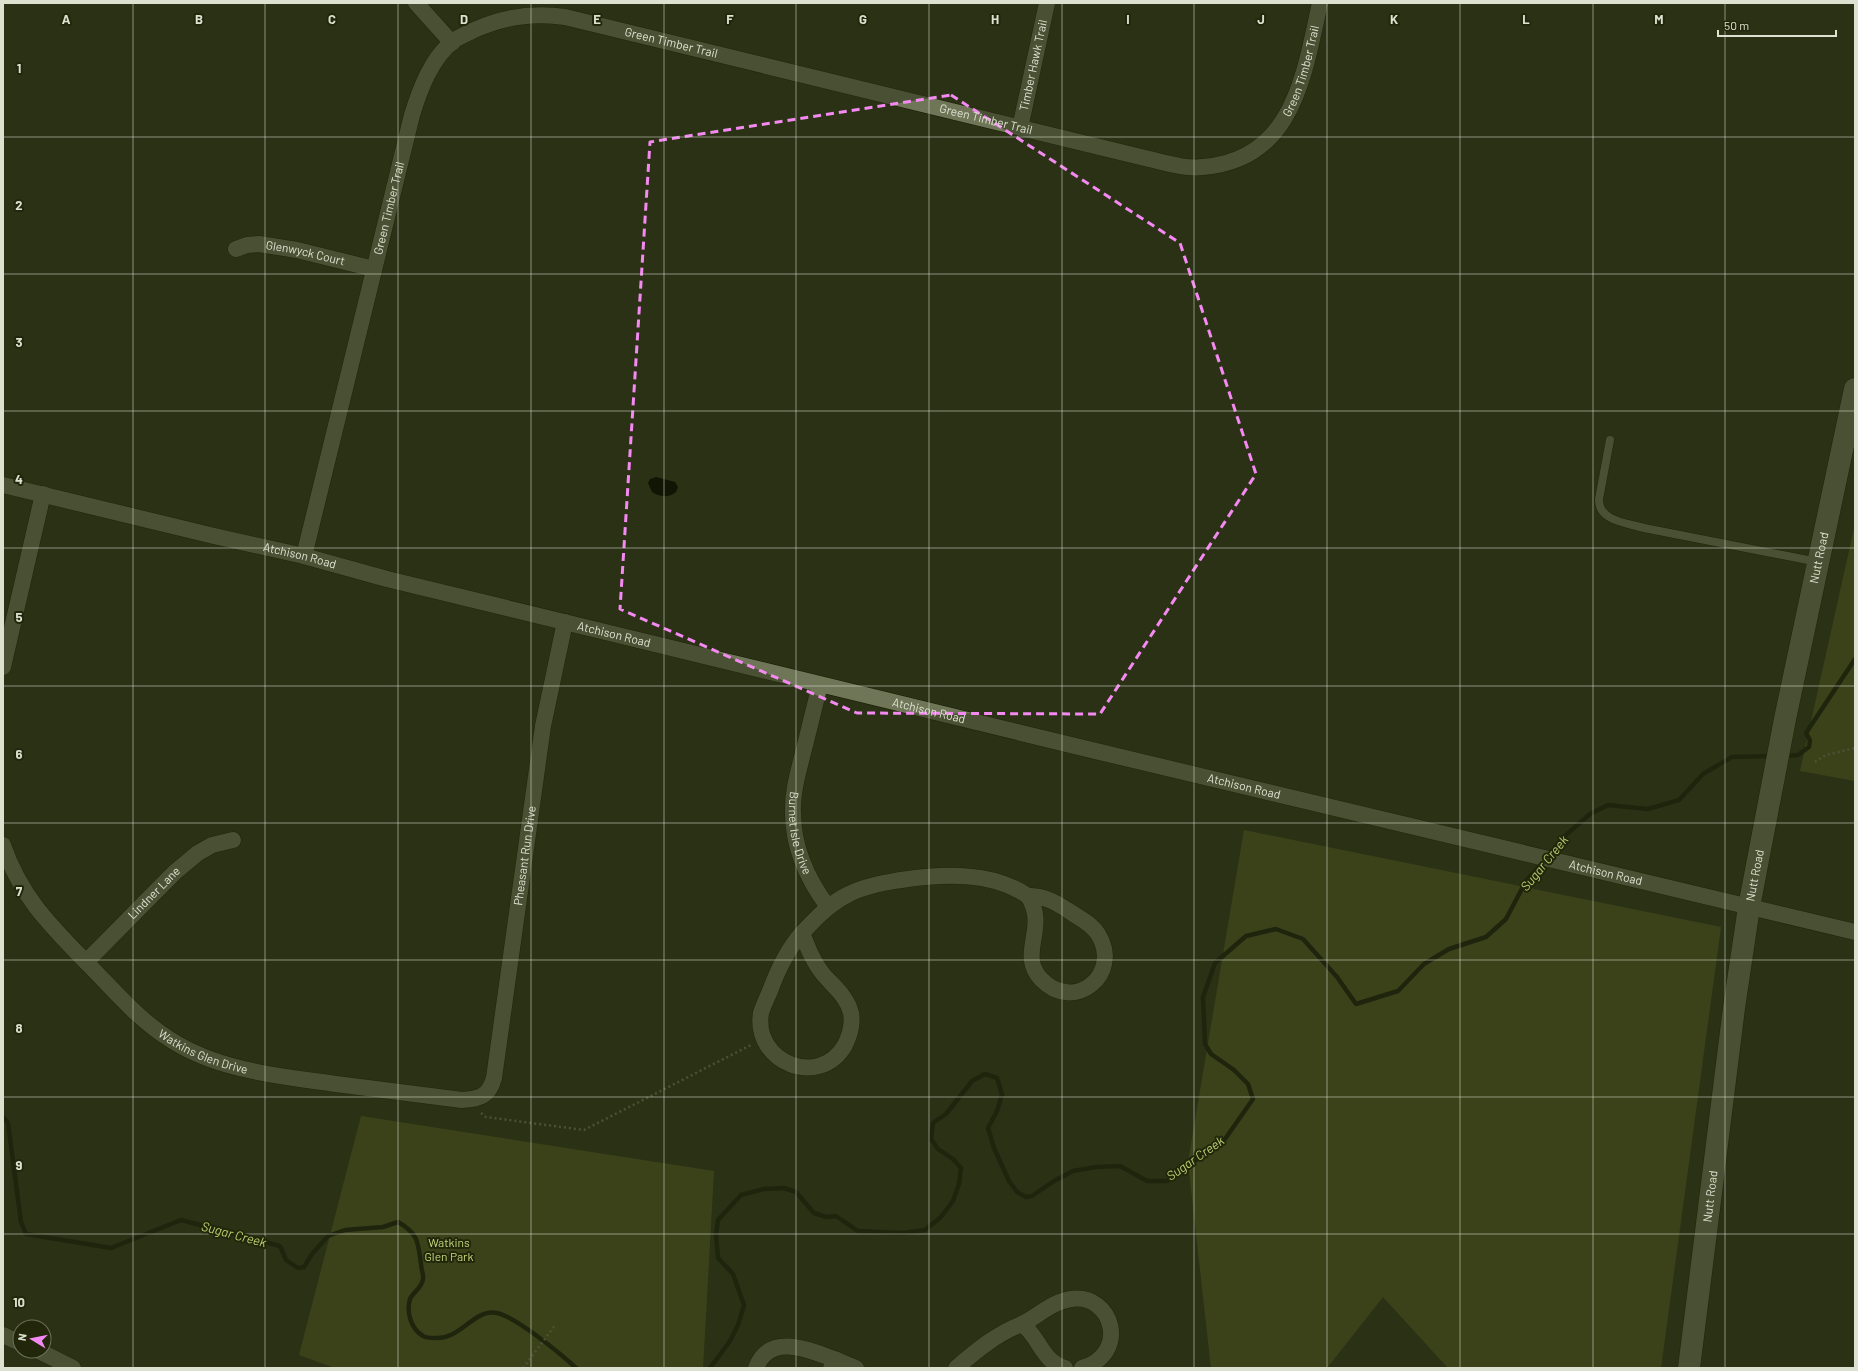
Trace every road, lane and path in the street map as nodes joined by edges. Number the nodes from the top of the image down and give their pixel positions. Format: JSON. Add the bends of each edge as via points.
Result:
{"nodes":[{"id":1,"x":416,"y":3,"type":"edge"},
{"id":2,"x":1047,"y":3,"type":"edge"},
{"id":3,"x":1320,"y":3,"type":"edge"},
{"id":4,"x":452,"y":43,"type":"junction"},
{"id":5,"x":1020,"y":128,"type":"junction"},
{"id":6,"x":236,"y":249,"type":"dead end"},
{"id":7,"x":374,"y":270,"type":"junction"},
{"id":8,"x":1855,"y":389,"type":"edge"},
{"id":9,"x":1610,"y":440,"type":"dead end"},
{"id":10,"x":3,"y":485,"type":"edge"},
{"id":11,"x":43,"y":494,"type":"junction"},
{"id":12,"x":304,"y":556,"type":"junction"},
{"id":13,"x":1819,"y":562,"type":"junction"},
{"id":14,"x":565,"y":622,"type":"junction"},
{"id":15,"x":3,"y":668,"type":"edge"},
{"id":16,"x":820,"y":685,"type":"junction"},
{"id":17,"x":1855,"y":748,"type":"edge"},
{"id":18,"x":1815,"y":762,"type":"dead end"},
{"id":19,"x":233,"y":840,"type":"dead end"},
{"id":20,"x":3,"y":845,"type":"edge"},
{"id":21,"x":1028,"y":896,"type":"junction"},
{"id":22,"x":828,"y":907,"type":"junction"},
{"id":23,"x":1749,"y":907,"type":"junction"},
{"id":24,"x":1855,"y":932,"type":"edge"},
{"id":25,"x":802,"y":933,"type":"junction"},
{"id":26,"x":86,"y":962,"type":"junction"},
{"id":27,"x":764,"y":1039,"type":"junction"},
{"id":28,"x":489,"y":1090,"type":"joint"},
{"id":29,"x":462,"y":1100,"type":"junction"},
{"id":30,"x":556,"y":1324,"type":"dead end"},
{"id":31,"x":1022,"y":1324,"type":"junction"},
{"id":32,"x":52,"y":1358,"type":"edge"},
{"id":33,"x":834,"y":1364,"type":"edge"},
{"id":34,"x":70,"y":1367,"type":"edge"},
{"id":35,"x":523,"y":1368,"type":"edge"},
{"id":36,"x":756,"y":1368,"type":"edge"},
{"id":37,"x":856,"y":1368,"type":"edge"},
{"id":38,"x":956,"y":1368,"type":"edge"},
{"id":39,"x":1065,"y":1368,"type":"edge"},
{"id":40,"x":1082,"y":1368,"type":"edge"},
{"id":41,"x":1690,"y":1368,"type":"edge"}],
"edges":[{"from":1,"to":4,"type":"street"},
{"from":2,"to":5,"type":"street","name":"Timber Hawk Trail"},
{"from":3,"to":5,"type":"street","name":"Green Timber Trail","via":[[1295,100],[1286,118],[1273,135],[1258,147],[1226,164],[1184,167]]},
{"from":4,"to":5,"type":"street","name":"Green Timber Trail","via":[[480,28],[512,17],[558,16]]},
{"from":4,"to":7,"type":"street","name":"Green Timber Trail","via":[[431,68],[418,96]]},
{"from":6,"to":7,"type":"street","name":"Glenwyck Court","via":[[259,244],[297,250]]},
{"from":7,"to":12,"type":"street","name":"Green Timber Trail"},
{"from":8,"to":13,"type":"street","name":"Nutt Road"},
{"from":9,"to":13,"type":"lane","via":[[1599,507],[1605,515],[1644,528]]},
{"from":10,"to":11,"type":"street","name":"Atchison Road"},
{"from":11,"to":12,"type":"street","name":"Atchison Road"},
{"from":11,"to":15,"type":"street"},
{"from":12,"to":14,"type":"street","name":"Atchison Road"},
{"from":13,"to":23,"type":"street","name":"Nutt Road","via":[[1771,787]]},
{"from":14,"to":16,"type":"street","name":"Atchison Road"},
{"from":14,"to":28,"type":"street","name":"Pheasant Run Drive","via":[[543,726],[494,1078]]},
{"from":16,"to":22,"type":"street","name":"Burnet Isle Drive","via":[[795,785],[793,813],[799,853],[810,881]]},
{"from":16,"to":23,"type":"street","name":"Atchison Road"},
{"from":17,"to":18,"type":"path","via":[[1826,755]]},
{"from":19,"to":26,"type":"street","name":"Lindner Lane","via":[[198,853],[175,872]]},
{"from":20,"to":26,"type":"street","name":"Watkins Glen Drive","via":[[34,907]]},
{"from":21,"to":21,"type":"street","via":[[1034,905],[1036,915],[1031,951],[1035,972],[1055,989],[1068,992],[1088,989],[1101,974],[1105,959],[1104,948],[1098,934],[1092,926],[1051,900],[1041,896]]},
{"from":21,"to":22,"type":"street","via":[[1018,889],[989,880],[956,875],[885,883],[850,894]]},
{"from":22,"to":25,"type":"street"},
{"from":23,"to":24,"type":"street","name":"Atchison Road"},
{"from":23,"to":41,"type":"street","name":"Nutt Road","via":[[1734,1008]]},
{"from":25,"to":27,"type":"street","via":[[790,947],[776,974],[761,1013]]},
{"from":25,"to":27,"type":"street","via":[[810,955],[847,1002],[852,1027],[848,1040],[832,1060],[806,1068],[782,1061],[770,1050]]},
{"from":26,"to":29,"type":"street","name":"Watkins Glen Drive","via":[[150,1026],[170,1040],[215,1062],[303,1079]]},
{"from":27,"to":29,"type":"path","via":[[584,1130],[486,1117]]},
{"from":28,"to":29,"type":"street","name":"Watkins Glen Drive","via":[[475,1100]]},
{"from":30,"to":35,"type":"path"},
{"from":31,"to":38,"type":"street","via":[[1007,1330],[978,1349]]},
{"from":31,"to":39,"type":"street","via":[[1031,1330],[1052,1362]]},
{"from":31,"to":40,"type":"street","via":[[1063,1300],[1074,1298],[1097,1305],[1108,1320],[1112,1338],[1104,1355]]},
{"from":32,"to":34,"type":"street"},
{"from":33,"to":36,"type":"street","via":[[809,1350],[782,1346],[765,1353]]},
{"from":33,"to":37,"type":"street"}]}
